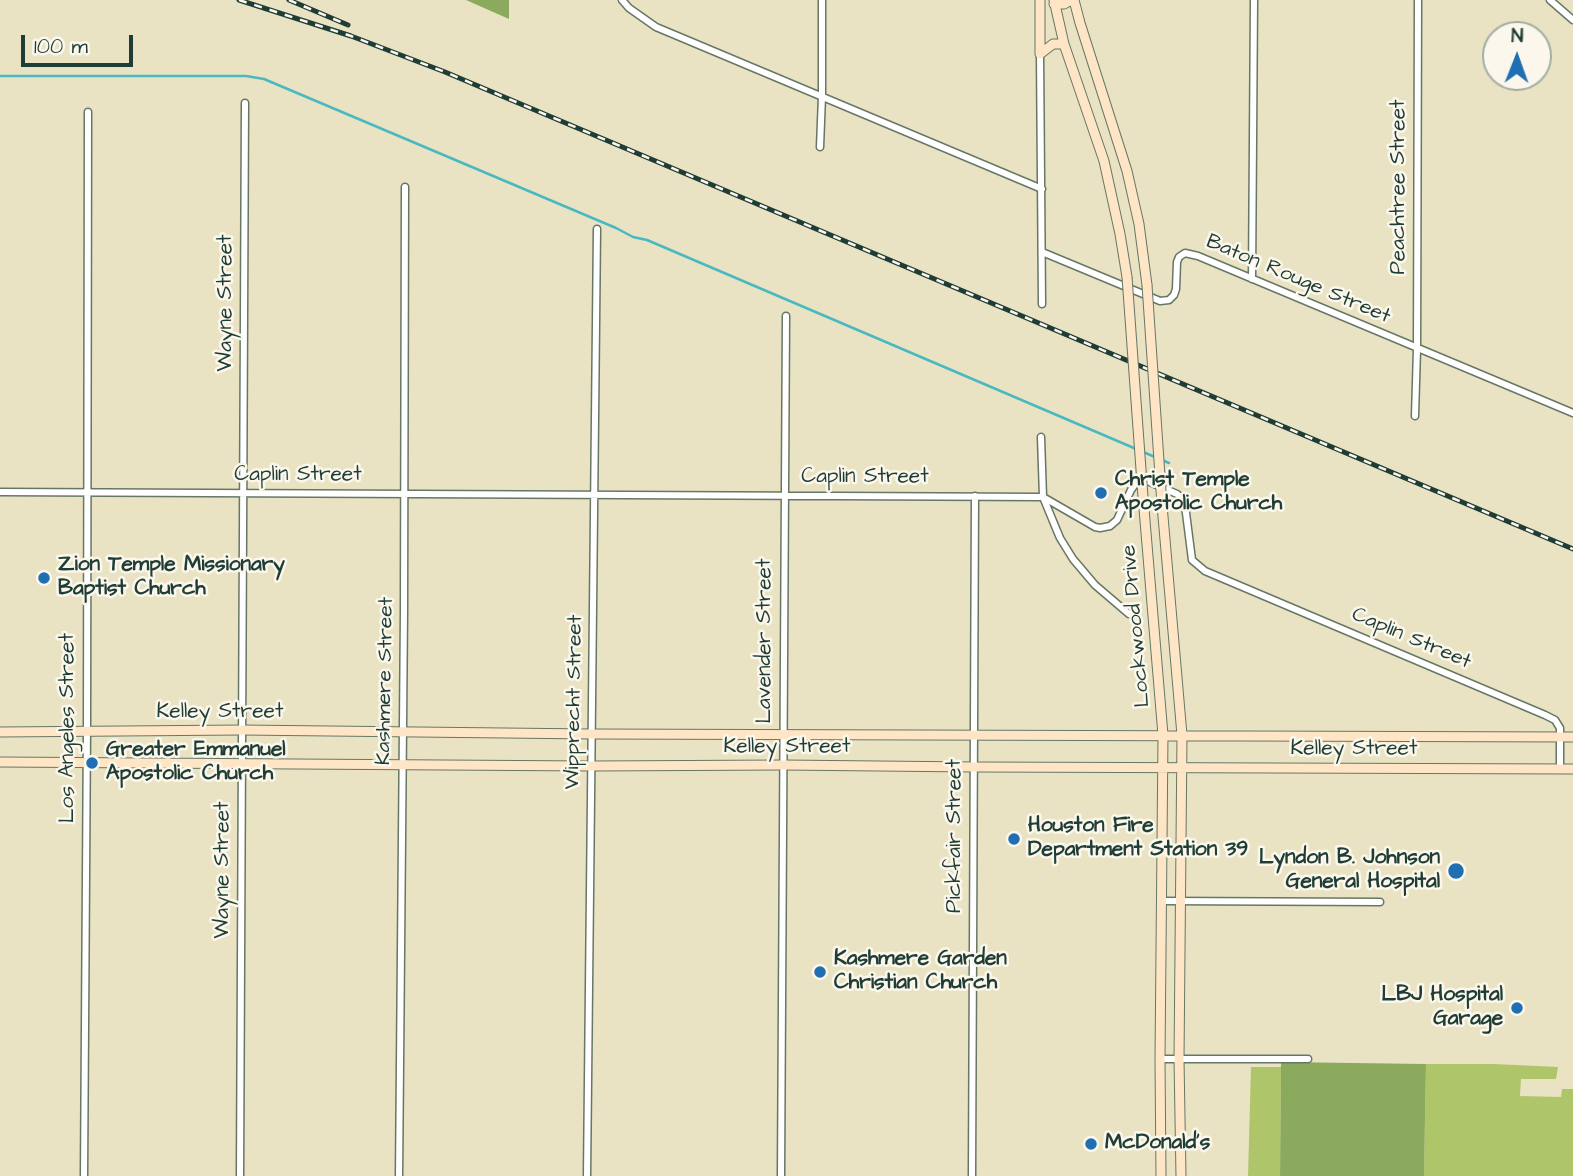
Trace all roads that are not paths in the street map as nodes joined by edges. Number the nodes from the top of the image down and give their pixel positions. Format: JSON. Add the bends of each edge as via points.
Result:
{"nodes":[{"id":1,"x":622,"y":0,"type":"edge"},
{"id":2,"x":822,"y":0,"type":"edge"},
{"id":3,"x":1040,"y":0,"type":"edge"},
{"id":4,"x":1073,"y":0,"type":"edge"},
{"id":5,"x":1254,"y":0,"type":"edge"},
{"id":6,"x":1418,"y":0,"type":"edge"},
{"id":7,"x":1550,"y":0,"type":"edge"},
{"id":8,"x":1054,"y":2,"type":"edge"},
{"id":9,"x":1573,"y":20,"type":"edge"},
{"id":10,"x":1064,"y":44,"type":"junction"},
{"id":11,"x":1040,"y":54,"type":"junction"},
{"id":12,"x":822,"y":96,"type":"junction"},
{"id":13,"x":245,"y":103,"type":"dead end"},
{"id":14,"x":89,"y":112,"type":"dead end"},
{"id":15,"x":820,"y":147,"type":"dead end"},
{"id":16,"x":405,"y":187,"type":"dead end"},
{"id":17,"x":1042,"y":189,"type":"junction"},
{"id":18,"x":597,"y":229,"type":"dead end"},
{"id":19,"x":1042,"y":252,"type":"junction"},
{"id":20,"x":1252,"y":279,"type":"junction"},
{"id":21,"x":1042,"y":304,"type":"dead end"},
{"id":22,"x":786,"y":316,"type":"dead end"},
{"id":23,"x":1417,"y":349,"type":"junction"},
{"id":24,"x":1573,"y":413,"type":"edge"},
{"id":25,"x":1415,"y":416,"type":"dead end"},
{"id":26,"x":1041,"y":437,"type":"dead end"},
{"id":27,"x":0,"y":492,"type":"edge"},
{"id":28,"x":88,"y":493,"type":"junction"},
{"id":29,"x":243,"y":494,"type":"junction"},
{"id":30,"x":405,"y":494,"type":"junction"},
{"id":31,"x":594,"y":495,"type":"junction"},
{"id":32,"x":785,"y":496,"type":"junction"},
{"id":33,"x":975,"y":496,"type":"junction"},
{"id":34,"x":1043,"y":497,"type":"junction"},
{"id":35,"x":1129,"y":614,"type":"dead end"},
{"id":36,"x":242,"y":730,"type":"junction"},
{"id":37,"x":87,"y":731,"type":"junction"},
{"id":38,"x":403,"y":731,"type":"junction"},
{"id":39,"x":0,"y":732,"type":"edge"},
{"id":40,"x":592,"y":734,"type":"junction"},
{"id":41,"x":783,"y":734,"type":"junction"},
{"id":42,"x":974,"y":734,"type":"junction"},
{"id":43,"x":1163,"y":735,"type":"junction"},
{"id":44,"x":1182,"y":735,"type":"junction"},
{"id":45,"x":1561,"y":736,"type":"junction"},
{"id":46,"x":1573,"y":737,"type":"edge"},
{"id":47,"x":0,"y":762,"type":"edge"},
{"id":48,"x":241,"y":763,"type":"junction"},
{"id":49,"x":86,"y":764,"type":"junction"},
{"id":50,"x":403,"y":764,"type":"junction"},
{"id":51,"x":783,"y":765,"type":"junction"},
{"id":52,"x":592,"y":766,"type":"junction"},
{"id":53,"x":974,"y":767,"type":"junction"},
{"id":54,"x":1164,"y":767,"type":"junction"},
{"id":55,"x":1182,"y":767,"type":"junction"},
{"id":56,"x":1560,"y":768,"type":"junction"},
{"id":57,"x":1573,"y":769,"type":"edge"},
{"id":58,"x":1162,"y":901,"type":"junction"},
{"id":59,"x":1180,"y":901,"type":"junction"},
{"id":60,"x":1380,"y":902,"type":"dead end"},
{"id":61,"x":1160,"y":1059,"type":"junction"},
{"id":62,"x":1179,"y":1059,"type":"junction"},
{"id":63,"x":1308,"y":1059,"type":"dead end"},
{"id":64,"x":84,"y":1176,"type":"edge"},
{"id":65,"x":240,"y":1176,"type":"edge"},
{"id":66,"x":398,"y":1176,"type":"edge"},
{"id":67,"x":587,"y":1176,"type":"edge"},
{"id":68,"x":781,"y":1176,"type":"edge"},
{"id":69,"x":972,"y":1176,"type":"edge"},
{"id":70,"x":1161,"y":1176,"type":"edge"},
{"id":71,"x":1181,"y":1176,"type":"edge"}],
"edges":[{"from":1,"to":12,"type":"street","via":[[656,27]]},
{"from":2,"to":12,"type":"street"},
{"from":3,"to":11,"type":"main road"},
{"from":4,"to":8,"type":"main road"},
{"from":4,"to":44,"type":"main road","name":"Lockwood Drive","bridge":true,"via":[[1128,171],[1139,224]]},
{"from":5,"to":20,"type":"street"},
{"from":6,"to":23,"type":"street","name":"Peachtree Street"},
{"from":7,"to":9,"type":"street"},
{"from":8,"to":10,"type":"main road","name":"Lockwood Drive"},
{"from":10,"to":11,"type":"main road","via":[[1053,44]]},
{"from":10,"to":43,"type":"main road","name":"Lockwood Drive","bridge":true,"via":[[1104,161],[1121,234]]},
{"from":11,"to":17,"type":"street"},
{"from":12,"to":15,"type":"street"},
{"from":12,"to":17,"type":"street"},
{"from":13,"to":29,"type":"street","name":"Wayne Street"},
{"from":14,"to":28,"type":"street","name":"Los Angeles Street"},
{"from":16,"to":30,"type":"street","name":"Kashmere Street"},
{"from":17,"to":19,"type":"street"},
{"from":18,"to":31,"type":"street","name":"Wipprecht Street"},
{"from":19,"to":20,"type":"street","name":"Baton Rouge Street","via":[[1160,301],[1174,295],[1177,262],[1185,253]]},
{"from":19,"to":21,"type":"street"},
{"from":20,"to":23,"type":"street","name":"Baton Rouge Street"},
{"from":22,"to":32,"type":"street","name":"Lavender Street"},
{"from":23,"to":24,"type":"street","name":"Baton Rouge Street"},
{"from":23,"to":25,"type":"street","name":"Peachtree Street"},
{"from":26,"to":34,"type":"street","name":"Lockwood Drive"},
{"from":27,"to":28,"type":"street","name":"Caplin Street"},
{"from":28,"to":29,"type":"street","name":"Caplin Street"},
{"from":28,"to":37,"type":"street","name":"Los Angeles Street"},
{"from":29,"to":30,"type":"street","name":"Caplin Street"},
{"from":29,"to":36,"type":"street","name":"Wayne Street"},
{"from":30,"to":31,"type":"street","name":"Caplin Street"},
{"from":30,"to":38,"type":"street","name":"Kashmere Street"},
{"from":31,"to":32,"type":"street","name":"Caplin Street"},
{"from":31,"to":40,"type":"street","name":"Wipprecht Street"},
{"from":32,"to":33,"type":"street","name":"Caplin Street"},
{"from":32,"to":41,"type":"street","name":"Lavender Street"},
{"from":33,"to":34,"type":"street","name":"Caplin Street"},
{"from":33,"to":42,"type":"street","name":"Pickfair Street"},
{"from":34,"to":35,"type":"street","name":"Lockwood Drive","via":[[1073,559]]},
{"from":34,"to":45,"type":"street","name":"Caplin Street","via":[[1100,528],[1117,520],[1135,483],[1145,480],[1177,494],[1185,505],[1192,560],[1205,571],[1545,715],[1555,720]]},
{"from":36,"to":37,"type":"main road","name":"Kelley Street"},
{"from":36,"to":38,"type":"main road","name":"Kelley Street"},
{"from":36,"to":48,"type":"street","name":"Wayne Street"},
{"from":37,"to":39,"type":"main road","name":"Kelley Street"},
{"from":37,"to":49,"type":"street","name":"Los Angeles Street"},
{"from":38,"to":40,"type":"main road","name":"Kelley Street"},
{"from":38,"to":50,"type":"street","name":"Kashmere Street"},
{"from":40,"to":41,"type":"main road","name":"Kelley Street"},
{"from":40,"to":52,"type":"street","name":"Wipprecht Street"},
{"from":41,"to":42,"type":"main road","name":"Kelley Street"},
{"from":41,"to":51,"type":"street","name":"Lavender Street"},
{"from":42,"to":43,"type":"main road","name":"Kelley Street"},
{"from":42,"to":53,"type":"street","name":"Pickfair Street"},
{"from":43,"to":44,"type":"main road","name":"Kelley Street"},
{"from":43,"to":54,"type":"main road","name":"Lockwood Drive"},
{"from":44,"to":45,"type":"main road","name":"Kelley Street"},
{"from":44,"to":55,"type":"main road","name":"Lockwood Drive"},
{"from":45,"to":46,"type":"main road","name":"Kelley Street"},
{"from":45,"to":56,"type":"street"},
{"from":47,"to":49,"type":"main road","name":"Kelley Street"},
{"from":48,"to":49,"type":"main road","name":"Kelley Street"},
{"from":48,"to":50,"type":"main road","name":"Kelley Street"},
{"from":48,"to":65,"type":"street","name":"Wayne Street"},
{"from":49,"to":64,"type":"street","name":"Los Angeles Street"},
{"from":50,"to":52,"type":"main road","name":"Kelley Street"},
{"from":50,"to":66,"type":"street","name":"Kashmere Street"},
{"from":51,"to":52,"type":"main road","name":"Kelley Street"},
{"from":51,"to":53,"type":"main road","name":"Kelley Street"},
{"from":51,"to":68,"type":"street","name":"Lavender Street"},
{"from":52,"to":67,"type":"street","name":"Wipprecht Street"},
{"from":53,"to":54,"type":"main road","name":"Kelley Street"},
{"from":53,"to":69,"type":"street","name":"Pickfair Street"},
{"from":54,"to":55,"type":"main road","name":"Kelley Street"},
{"from":54,"to":58,"type":"main road","name":"Lockwood Drive"},
{"from":55,"to":56,"type":"main road","name":"Kelley Street"},
{"from":55,"to":59,"type":"main road","name":"Lockwood Drive"},
{"from":56,"to":57,"type":"main road","name":"Kelley Street"},
{"from":58,"to":59,"type":"street"},
{"from":58,"to":61,"type":"main road","name":"Lockwood Drive"},
{"from":59,"to":60,"type":"street"},
{"from":59,"to":62,"type":"main road","name":"Lockwood Drive"},
{"from":61,"to":62,"type":"street"},
{"from":61,"to":70,"type":"main road","name":"Lockwood Drive"},
{"from":62,"to":63,"type":"street"},
{"from":62,"to":71,"type":"main road","name":"Lockwood Drive"}]}
